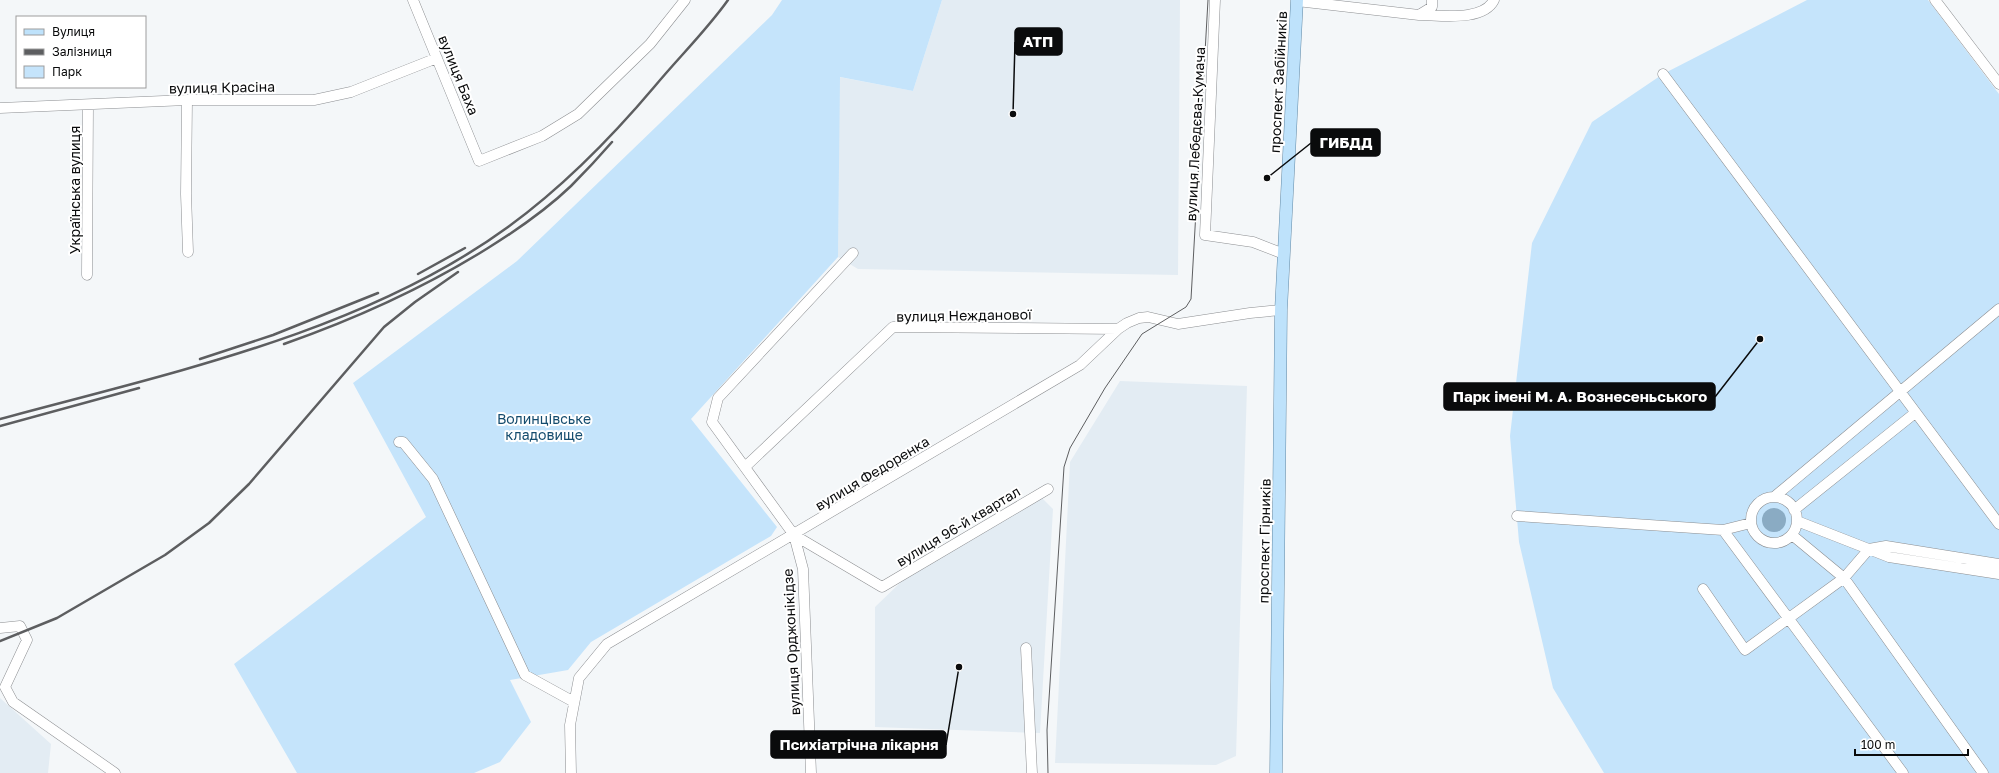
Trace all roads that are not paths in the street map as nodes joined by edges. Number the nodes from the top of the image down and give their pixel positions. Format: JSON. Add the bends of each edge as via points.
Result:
{"nodes":[{"id":1,"x":413,"y":0,"type":"edge"},
{"id":2,"x":685,"y":0,"type":"edge"},
{"id":3,"x":1215,"y":0,"type":"edge"},
{"id":4,"x":1432,"y":0,"type":"edge"},
{"id":5,"x":1494,"y":0,"type":"edge"},
{"id":6,"x":1935,"y":0,"type":"edge"},
{"id":7,"x":1297,"y":1,"type":"edge"},
{"id":8,"x":1419,"y":15,"type":"junction"},
{"id":9,"x":438,"y":58,"type":"junction"},
{"id":10,"x":1663,"y":74,"type":"dead end"},
{"id":11,"x":1999,"y":84,"type":"edge"},
{"id":12,"x":187,"y":100,"type":"junction"},
{"id":13,"x":88,"y":105,"type":"junction"},
{"id":14,"x":0,"y":108,"type":"edge"},
{"id":15,"x":188,"y":252,"type":"dead end"},
{"id":16,"x":853,"y":253,"type":"dead end"},
{"id":17,"x":1284,"y":254,"type":"junction"},
{"id":18,"x":87,"y":275,"type":"dead end"},
{"id":19,"x":1999,"y":309,"type":"edge"},
{"id":20,"x":1282,"y":310,"type":"junction"},
{"id":21,"x":1118,"y":329,"type":"junction"},
{"id":22,"x":1899,"y":393,"type":"junction"},
{"id":23,"x":1915,"y":413,"type":"junction"},
{"id":24,"x":399,"y":442,"type":"dead end"},
{"id":25,"x":745,"y":467,"type":"junction"},
{"id":26,"x":1048,"y":489,"type":"dead end"},
{"id":27,"x":1774,"y":497,"type":"junction"},
{"id":28,"x":1794,"y":510,"type":"junction"},
{"id":29,"x":1517,"y":516,"type":"dead end"},
{"id":30,"x":1797,"y":521,"type":"junction"},
{"id":31,"x":1751,"y":523,"type":"junction"},
{"id":32,"x":1999,"y":524,"type":"edge"},
{"id":33,"x":1723,"y":530,"type":"junction"},
{"id":34,"x":794,"y":535,"type":"junction"},
{"id":35,"x":1792,"y":535,"type":"junction"},
{"id":36,"x":1869,"y":549,"type":"junction"},
{"id":37,"x":1999,"y":564,"type":"edge"},
{"id":38,"x":1999,"y":574,"type":"edge"},
{"id":39,"x":1844,"y":578,"type":"junction"},
{"id":40,"x":1703,"y":589,"type":"dead end"},
{"id":41,"x":1789,"y":619,"type":"junction"},
{"id":42,"x":0,"y":628,"type":"edge"},
{"id":43,"x":1026,"y":648,"type":"dead end"},
{"id":44,"x":574,"y":702,"type":"junction"},
{"id":45,"x":115,"y":773,"type":"edge"},
{"id":46,"x":571,"y":773,"type":"edge"},
{"id":47,"x":811,"y":773,"type":"edge"},
{"id":48,"x":1032,"y":773,"type":"edge"},
{"id":49,"x":1276,"y":773,"type":"edge"},
{"id":50,"x":1903,"y":773,"type":"edge"},
{"id":51,"x":1983,"y":773,"type":"edge"}],
"edges":[{"from":1,"to":9,"type":"street","name":"вулиця Баха"},
{"from":2,"to":9,"type":"street","name":"вулиця Баха","via":[[650,44],[578,114],[542,136],[480,161]]},
{"from":3,"to":17,"type":"street","name":"вулиця Лебедєва-Кумача","via":[[1205,235],[1253,242]]},
{"from":4,"to":8,"type":"street","via":[[1432,7]]},
{"from":5,"to":8,"type":"street","via":[[1492,5],[1471,16]]},
{"from":6,"to":11,"type":"street"},
{"from":7,"to":8,"type":"street"},
{"from":7,"to":17,"type":"main road","name":"проспект Забійників"},
{"from":9,"to":12,"type":"street","name":"вулиця Красіна","via":[[332,97],[314,100]]},
{"from":10,"to":22,"type":"street"},
{"from":12,"to":13,"type":"street","name":"вулиця Красіна"},
{"from":12,"to":15,"type":"street"},
{"from":13,"to":14,"type":"street","name":"вулиця Красіна"},
{"from":13,"to":18,"type":"street","name":"Українська вулиця"},
{"from":16,"to":25,"type":"street","via":[[718,398],[712,422]]},
{"from":17,"to":20,"type":"main road","name":"проспект Забійників"},
{"from":19,"to":22,"type":"street"},
{"from":20,"to":21,"type":"street","name":"вулиця Федоренка","via":[[1178,324],[1148,317],[1127,323]]},
{"from":20,"to":49,"type":"main road","name":"проспект Гірників"},
{"from":21,"to":25,"type":"street","name":"вулиця Нежданової","via":[[893,327]]},
{"from":21,"to":34,"type":"street","name":"вулиця Федоренка","via":[[1080,365]]},
{"from":22,"to":23,"type":"street"},
{"from":22,"to":27,"type":"street"},
{"from":23,"to":28,"type":"street"},
{"from":23,"to":32,"type":"street"},
{"from":24,"to":44,"type":"street","via":[[403,442],[433,479],[525,675]]},
{"from":25,"to":34,"type":"street"},
{"from":26,"to":34,"type":"street","name":"вулиця 96-й квартал","via":[[882,587]]},
{"from":27,"to":28,"type":"street","via":[[1788,502]]},
{"from":27,"to":31,"type":"street","via":[[1760,502],[1752,515]]},
{"from":28,"to":30,"type":"street"},
{"from":29,"to":33,"type":"street"},
{"from":30,"to":35,"type":"street"},
{"from":30,"to":36,"type":"street"},
{"from":31,"to":33,"type":"street"},
{"from":31,"to":35,"type":"street","via":[[1758,537],[1765,541],[1780,542]]},
{"from":33,"to":41,"type":"street"},
{"from":34,"to":44,"type":"street","name":"вулиця Федоренка","via":[[607,644],[579,678]]},
{"from":34,"to":47,"type":"street","name":"вулиця Орджонікідзе","via":[[804,568]]},
{"from":35,"to":39,"type":"street"},
{"from":36,"to":37,"type":"street","via":[[1886,546]]},
{"from":36,"to":38,"type":"street","via":[[1889,557]]},
{"from":36,"to":39,"type":"street"},
{"from":39,"to":41,"type":"street"},
{"from":39,"to":51,"type":"street"},
{"from":40,"to":41,"type":"street","via":[[1745,650]]},
{"from":41,"to":50,"type":"street"},
{"from":42,"to":45,"type":"street","via":[[20,626],[27,640],[6,687],[13,702]]},
{"from":43,"to":48,"type":"street"},
{"from":44,"to":46,"type":"street","name":"вулиця Федоренка","via":[[570,725]]}]}
